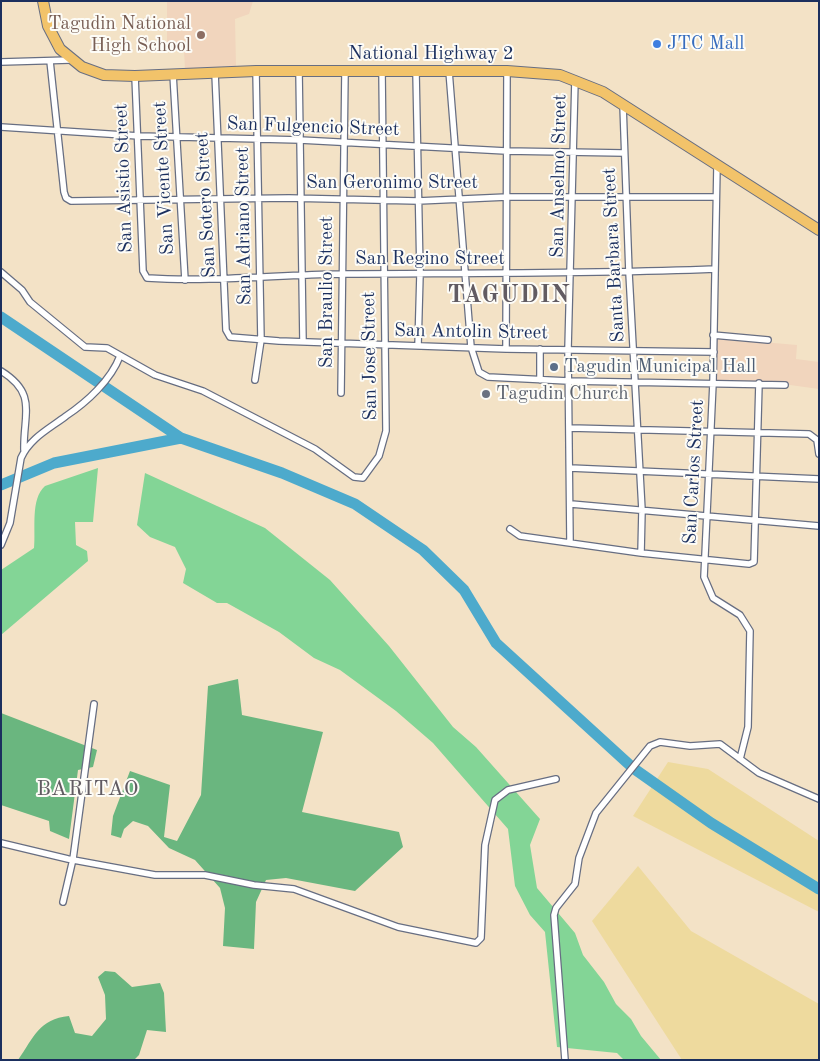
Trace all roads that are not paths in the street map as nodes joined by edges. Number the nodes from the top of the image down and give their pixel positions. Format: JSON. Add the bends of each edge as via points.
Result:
{"nodes":[{"id":1,"x":43,"y":1,"type":"edge"},
{"id":2,"x":70,"y":60,"type":"junction"},
{"id":3,"x":50,"y":61,"type":"junction"},
{"id":4,"x":1,"y":62,"type":"edge"},
{"id":5,"x":256,"y":71,"type":"junction"},
{"id":6,"x":299,"y":71,"type":"junction"},
{"id":7,"x":345,"y":71,"type":"junction"},
{"id":8,"x":382,"y":71,"type":"junction"},
{"id":9,"x":449,"y":71,"type":"junction"},
{"id":10,"x":507,"y":71,"type":"junction"},
{"id":11,"x":416,"y":72,"type":"junction"},
{"id":12,"x":215,"y":73,"type":"junction"},
{"id":13,"x":173,"y":74,"type":"junction"},
{"id":14,"x":135,"y":76,"type":"junction"},
{"id":15,"x":575,"y":80,"type":"junction"},
{"id":16,"x":623,"y":105,"type":"junction"},
{"id":17,"x":1,"y":127,"type":"edge"},
{"id":18,"x":58,"y":130,"type":"junction"},
{"id":19,"x":139,"y":136,"type":"junction"},
{"id":20,"x":177,"y":137,"type":"junction"},
{"id":21,"x":218,"y":138,"type":"junction"},
{"id":22,"x":257,"y":140,"type":"junction"},
{"id":23,"x":300,"y":140,"type":"junction"},
{"id":24,"x":343,"y":143,"type":"junction"},
{"id":25,"x":383,"y":145,"type":"junction"},
{"id":26,"x":419,"y":146,"type":"junction"},
{"id":27,"x":455,"y":148,"type":"junction"},
{"id":28,"x":506,"y":152,"type":"junction"},
{"id":29,"x":572,"y":152,"type":"junction"},
{"id":30,"x":624,"y":153,"type":"junction"},
{"id":31,"x":717,"y":166,"type":"junction"},
{"id":32,"x":626,"y":196,"type":"junction"},
{"id":33,"x":716,"y":196,"type":"junction"},
{"id":34,"x":507,"y":197,"type":"junction"},
{"id":35,"x":572,"y":197,"type":"junction"},
{"id":36,"x":258,"y":198,"type":"junction"},
{"id":37,"x":302,"y":198,"type":"junction"},
{"id":38,"x":460,"y":198,"type":"junction"},
{"id":39,"x":181,"y":199,"type":"junction"},
{"id":40,"x":219,"y":199,"type":"junction"},
{"id":41,"x":342,"y":199,"type":"junction"},
{"id":42,"x":142,"y":200,"type":"junction"},
{"id":43,"x":382,"y":201,"type":"junction"},
{"id":44,"x":418,"y":201,"type":"junction"},
{"id":45,"x":819,"y":230,"type":"edge"},
{"id":46,"x":715,"y":269,"type":"junction"},
{"id":47,"x":1,"y":272,"type":"edge"},
{"id":48,"x":506,"y":273,"type":"junction"},
{"id":49,"x":572,"y":273,"type":"junction"},
{"id":50,"x":629,"y":273,"type":"junction"},
{"id":51,"x":342,"y":274,"type":"junction"},
{"id":52,"x":384,"y":274,"type":"junction"},
{"id":53,"x":420,"y":274,"type":"junction"},
{"id":54,"x":466,"y":274,"type":"junction"},
{"id":55,"x":302,"y":275,"type":"junction"},
{"id":56,"x":260,"y":276,"type":"junction"},
{"id":57,"x":145,"y":277,"type":"joint"},
{"id":58,"x":224,"y":277,"type":"junction"},
{"id":59,"x":185,"y":280,"type":"junction"},
{"id":60,"x":228,"y":335,"type":"joint"},
{"id":61,"x":714,"y":335,"type":"junction"},
{"id":62,"x":261,"y":340,"type":"junction"},
{"id":63,"x":768,"y":340,"type":"dead end"},
{"id":64,"x":303,"y":342,"type":"junction"},
{"id":65,"x":342,"y":343,"type":"junction"},
{"id":66,"x":386,"y":345,"type":"junction"},
{"id":67,"x":418,"y":346,"type":"junction"},
{"id":68,"x":471,"y":347,"type":"junction"},
{"id":69,"x":506,"y":349,"type":"junction"},
{"id":70,"x":540,"y":349,"type":"junction"},
{"id":71,"x":568,"y":349,"type":"junction"},
{"id":72,"x":633,"y":350,"type":"junction"},
{"id":73,"x":714,"y":352,"type":"junction"},
{"id":74,"x":120,"y":356,"type":"junction"},
{"id":75,"x":1,"y":371,"type":"edge"},
{"id":76,"x":255,"y":380,"type":"dead end"},
{"id":77,"x":540,"y":380,"type":"junction"},
{"id":78,"x":568,"y":381,"type":"junction"},
{"id":79,"x":635,"y":382,"type":"junction"},
{"id":80,"x":714,"y":383,"type":"junction"},
{"id":81,"x":758,"y":384,"type":"junction"},
{"id":82,"x":785,"y":385,"type":"dead end"},
{"id":83,"x":341,"y":393,"type":"dead end"},
{"id":84,"x":570,"y":428,"type":"junction"},
{"id":85,"x":637,"y":429,"type":"junction"},
{"id":86,"x":711,"y":431,"type":"junction"},
{"id":87,"x":758,"y":433,"type":"junction"},
{"id":88,"x":24,"y":451,"type":"junction"},
{"id":89,"x":819,"y":454,"type":"edge"},
{"id":90,"x":570,"y":468,"type":"junction"},
{"id":91,"x":639,"y":470,"type":"junction"},
{"id":92,"x":710,"y":474,"type":"junction"},
{"id":93,"x":757,"y":476,"type":"junction"},
{"id":94,"x":819,"y":478,"type":"edge"},
{"id":95,"x":570,"y":504,"type":"junction"},
{"id":96,"x":642,"y":510,"type":"junction"},
{"id":97,"x":706,"y":516,"type":"junction"},
{"id":98,"x":757,"y":521,"type":"junction"},
{"id":99,"x":819,"y":526,"type":"edge"},
{"id":100,"x":510,"y":529,"type":"dead end"},
{"id":101,"x":570,"y":542,"type":"junction"},
{"id":102,"x":1,"y":545,"type":"edge"},
{"id":103,"x":641,"y":553,"type":"junction"},
{"id":104,"x":704,"y":560,"type":"junction"},
{"id":105,"x":94,"y":704,"type":"dead end"},
{"id":106,"x":740,"y":759,"type":"junction"},
{"id":107,"x":556,"y":779,"type":"dead end"},
{"id":108,"x":819,"y":799,"type":"edge"},
{"id":109,"x":1,"y":843,"type":"edge"},
{"id":110,"x":72,"y":859,"type":"junction"},
{"id":111,"x":63,"y":902,"type":"dead end"},
{"id":112,"x":565,"y":1060,"type":"edge"}],
"edges":[{"from":1,"to":2,"type":"highway","name":"National Highway 2","via":[[53,39]]},
{"from":2,"to":3,"type":"street"},
{"from":2,"to":14,"type":"highway","name":"National Highway 2","via":[[94,73]]},
{"from":3,"to":4,"type":"street"},
{"from":3,"to":18,"type":"street"},
{"from":5,"to":6,"type":"highway","name":"National Highway 2"},
{"from":5,"to":12,"type":"highway","name":"National Highway 2"},
{"from":5,"to":22,"type":"street","name":"San Adriano Street"},
{"from":6,"to":7,"type":"highway","name":"National Highway 2"},
{"from":6,"to":23,"type":"street"},
{"from":7,"to":8,"type":"highway","name":"National Highway 2"},
{"from":7,"to":24,"type":"street","name":"San Braulio Street"},
{"from":8,"to":11,"type":"highway","name":"National Highway 2"},
{"from":8,"to":25,"type":"street","name":"San Jose Street"},
{"from":9,"to":10,"type":"highway","name":"National Highway 2"},
{"from":9,"to":11,"type":"highway","name":"National Highway 2"},
{"from":9,"to":27,"type":"street"},
{"from":10,"to":15,"type":"highway","name":"National Highway 2","via":[[545,72]]},
{"from":10,"to":28,"type":"street"},
{"from":11,"to":26,"type":"street"},
{"from":12,"to":13,"type":"highway","name":"National Highway 2"},
{"from":12,"to":21,"type":"street","name":"San Sotero Street"},
{"from":13,"to":14,"type":"highway","name":"National Highway 2"},
{"from":13,"to":20,"type":"street","name":"San Vicente Street"},
{"from":14,"to":19,"type":"street","name":"San Asistio Street"},
{"from":15,"to":16,"type":"highway","name":"National Highway 2"},
{"from":15,"to":29,"type":"street","name":"San Anselmo Street"},
{"from":16,"to":30,"type":"street","name":"Santa Barbara Street"},
{"from":16,"to":31,"type":"highway","name":"National Highway 2"},
{"from":17,"to":18,"type":"street","name":"San Fulgencio Street"},
{"from":18,"to":19,"type":"street","name":"San Fulgencio Street"},
{"from":18,"to":42,"type":"street","name":"San Geronimo Street","via":[[64,192],[68,200]]},
{"from":19,"to":20,"type":"street","name":"San Fulgencio Street"},
{"from":19,"to":42,"type":"street","name":"San Asistio Street"},
{"from":20,"to":21,"type":"street","name":"San Fulgencio Street"},
{"from":20,"to":39,"type":"street","name":"San Vicente Street"},
{"from":21,"to":22,"type":"street","name":"San Fulgencio Street"},
{"from":21,"to":40,"type":"street","name":"San Sotero Street"},
{"from":22,"to":23,"type":"street","name":"San Fulgencio Street"},
{"from":22,"to":36,"type":"street","name":"San Adriano Street"},
{"from":23,"to":24,"type":"street","name":"San Fulgencio Street"},
{"from":23,"to":37,"type":"street"},
{"from":24,"to":25,"type":"street","name":"San Fulgencio Street"},
{"from":24,"to":41,"type":"street","name":"San Braulio Street"},
{"from":25,"to":26,"type":"street","name":"San Fulgencio Street"},
{"from":25,"to":43,"type":"street","name":"San Jose Street"},
{"from":26,"to":27,"type":"street","name":"San Fulgencio Street"},
{"from":26,"to":44,"type":"street"},
{"from":27,"to":28,"type":"street","name":"San Fulgencio Street"},
{"from":27,"to":38,"type":"street"},
{"from":28,"to":29,"type":"street","name":"San Fulgencio Street"},
{"from":28,"to":34,"type":"street"},
{"from":29,"to":30,"type":"street","name":"San Fulgencio Street"},
{"from":29,"to":35,"type":"street","name":"San Anselmo Street"},
{"from":30,"to":32,"type":"street","name":"Santa Barbara Street"},
{"from":31,"to":33,"type":"street","name":"San Carlos Street"},
{"from":31,"to":45,"type":"highway","name":"National Highway 2"},
{"from":32,"to":33,"type":"street","name":"San Geronimo Street"},
{"from":32,"to":35,"type":"street","name":"San Geronimo Street"},
{"from":32,"to":50,"type":"street","name":"Santa Barbara Street"},
{"from":33,"to":46,"type":"street","name":"San Carlos Street"},
{"from":34,"to":35,"type":"street","name":"San Geronimo Street"},
{"from":34,"to":38,"type":"street","name":"San Geronimo Street"},
{"from":34,"to":48,"type":"street"},
{"from":35,"to":49,"type":"street","name":"San Anselmo Street"},
{"from":36,"to":37,"type":"street","name":"San Geronimo Street"},
{"from":36,"to":40,"type":"street","name":"San Geronimo Street"},
{"from":36,"to":56,"type":"street","name":"San Adriano Street"},
{"from":37,"to":41,"type":"street","name":"San Geronimo Street"},
{"from":37,"to":55,"type":"street"},
{"from":38,"to":44,"type":"street","name":"San Geronimo Street"},
{"from":38,"to":54,"type":"street"},
{"from":39,"to":40,"type":"street","name":"San Geronimo Street"},
{"from":39,"to":42,"type":"street","name":"San Geronimo Street"},
{"from":39,"to":59,"type":"street","name":"San Vicente Street"},
{"from":40,"to":58,"type":"street","name":"San Sotero Street"},
{"from":41,"to":43,"type":"street","name":"San Geronimo Street"},
{"from":41,"to":51,"type":"street","name":"San Braulio Street"},
{"from":42,"to":57,"type":"street","name":"San Asistio Street"},
{"from":43,"to":44,"type":"street","name":"San Geronimo Street"},
{"from":43,"to":52,"type":"street","name":"San Jose Street"},
{"from":44,"to":53,"type":"street"},
{"from":46,"to":50,"type":"street","name":"San Regino Street"},
{"from":46,"to":61,"type":"street","name":"San Carlos Street"},
{"from":47,"to":74,"type":"street","via":[[75,340],[85,347],[107,348]]},
{"from":48,"to":49,"type":"street","name":"San Regino Street"},
{"from":48,"to":54,"type":"street","name":"San Regino Street"},
{"from":48,"to":69,"type":"street"},
{"from":49,"to":50,"type":"street","name":"San Regino Street"},
{"from":49,"to":71,"type":"street","name":"San Anselmo Street"},
{"from":50,"to":72,"type":"street","name":"Santa Barbara Street"},
{"from":51,"to":52,"type":"street","name":"San Regino Street"},
{"from":51,"to":55,"type":"street","name":"San Regino Street"},
{"from":51,"to":65,"type":"street","name":"San Braulio Street"},
{"from":52,"to":53,"type":"street","name":"San Regino Street"},
{"from":52,"to":66,"type":"street","name":"San Jose Street"},
{"from":53,"to":54,"type":"street","name":"San Regino Street"},
{"from":53,"to":67,"type":"street"},
{"from":54,"to":68,"type":"street"},
{"from":55,"to":56,"type":"street","name":"San Regino Street"},
{"from":55,"to":64,"type":"street"},
{"from":56,"to":58,"type":"street","name":"San Regino Street"},
{"from":56,"to":62,"type":"street","name":"San Adriano Street"},
{"from":57,"to":59,"type":"street","name":"San Regino Street"},
{"from":58,"to":59,"type":"street","name":"San Regino Street"},
{"from":58,"to":60,"type":"street","name":"San Sotero Street"},
{"from":60,"to":62,"type":"street","name":"San Antolin Street"},
{"from":61,"to":63,"type":"street"},
{"from":61,"to":73,"type":"street","name":"San Carlos Street"},
{"from":62,"to":64,"type":"street","name":"San Antolin Street"},
{"from":62,"to":76,"type":"street","name":"San Adriano Street"},
{"from":64,"to":65,"type":"street","name":"San Antolin Street"},
{"from":65,"to":66,"type":"street","name":"San Antolin Street"},
{"from":65,"to":83,"type":"street","name":"San Braulio Street"},
{"from":66,"to":67,"type":"street","name":"San Antolin Street"},
{"from":66,"to":74,"type":"street","name":"San Jose Street","via":[[385,442],[366,476],[357,478],[316,449],[214,396],[155,375]]},
{"from":67,"to":68,"type":"street","name":"San Antolin Street"},
{"from":68,"to":69,"type":"street","name":"San Antolin Street"},
{"from":68,"to":77,"type":"street","via":[[476,367],[483,376]]},
{"from":69,"to":70,"type":"street","name":"San Antolin Street"},
{"from":70,"to":71,"type":"street","name":"San Antolin Street"},
{"from":70,"to":77,"type":"street"},
{"from":71,"to":72,"type":"street","name":"San Antolin Street"},
{"from":71,"to":78,"type":"street","name":"San Anselmo Street"},
{"from":72,"to":73,"type":"street","name":"San Antolin Street"},
{"from":72,"to":79,"type":"street","name":"Santa Barbara Street"},
{"from":73,"to":80,"type":"street","name":"San Carlos Street"},
{"from":74,"to":88,"type":"street","via":[[114,370],[89,397]]},
{"from":75,"to":88,"type":"street","via":[[25,394]]},
{"from":77,"to":78,"type":"street"},
{"from":78,"to":79,"type":"street"},
{"from":78,"to":84,"type":"street","name":"San Anselmo Street"},
{"from":79,"to":80,"type":"street"},
{"from":79,"to":85,"type":"street","name":"Santa Barbara Street"},
{"from":80,"to":81,"type":"street"},
{"from":80,"to":86,"type":"street","name":"San Carlos Street"},
{"from":81,"to":82,"type":"street"},
{"from":81,"to":87,"type":"street"},
{"from":84,"to":85,"type":"street"},
{"from":84,"to":90,"type":"street","name":"San Anselmo Street"},
{"from":85,"to":86,"type":"street"},
{"from":85,"to":91,"type":"street","name":"Santa Barbara Street"},
{"from":86,"to":87,"type":"street"},
{"from":86,"to":92,"type":"street","name":"San Carlos Street"},
{"from":87,"to":89,"type":"street","via":[[809,434],[815,437]]},
{"from":87,"to":93,"type":"street"},
{"from":88,"to":102,"type":"street","via":[[20,458],[8,530]]},
{"from":90,"to":91,"type":"street"},
{"from":90,"to":95,"type":"street","name":"San Anselmo Street"},
{"from":91,"to":92,"type":"street"},
{"from":91,"to":96,"type":"street","name":"Santa Barbara Street"},
{"from":92,"to":93,"type":"street"},
{"from":92,"to":97,"type":"street","name":"San Carlos Street"},
{"from":93,"to":94,"type":"street"},
{"from":93,"to":98,"type":"street"},
{"from":95,"to":96,"type":"street"},
{"from":95,"to":101,"type":"street","name":"San Anselmo Street"},
{"from":96,"to":97,"type":"street"},
{"from":96,"to":103,"type":"street","name":"Santa Barbara Street"},
{"from":97,"to":98,"type":"street"},
{"from":97,"to":104,"type":"street","name":"San Carlos Street"},
{"from":98,"to":99,"type":"street"},
{"from":98,"to":104,"type":"street","via":[[754,562]]},
{"from":100,"to":101,"type":"street","via":[[520,536]]},
{"from":101,"to":103,"type":"street"},
{"from":103,"to":104,"type":"street"},
{"from":104,"to":106,"type":"street","name":"San Carlos Street","via":[[704,577],[710,594],[743,618],[750,631],[748,728]]},
{"from":105,"to":110,"type":"street"},
{"from":106,"to":108,"type":"street","via":[[759,773]]},
{"from":106,"to":112,"type":"street","via":[[720,744],[654,743],[596,813],[579,858],[576,884],[554,915]]},
{"from":107,"to":110,"type":"street","via":[[508,790],[495,800],[485,845],[481,938],[476,943],[398,927],[294,890],[205,875],[155,874]]},
{"from":109,"to":110,"type":"street"},
{"from":110,"to":111,"type":"street"}]}
